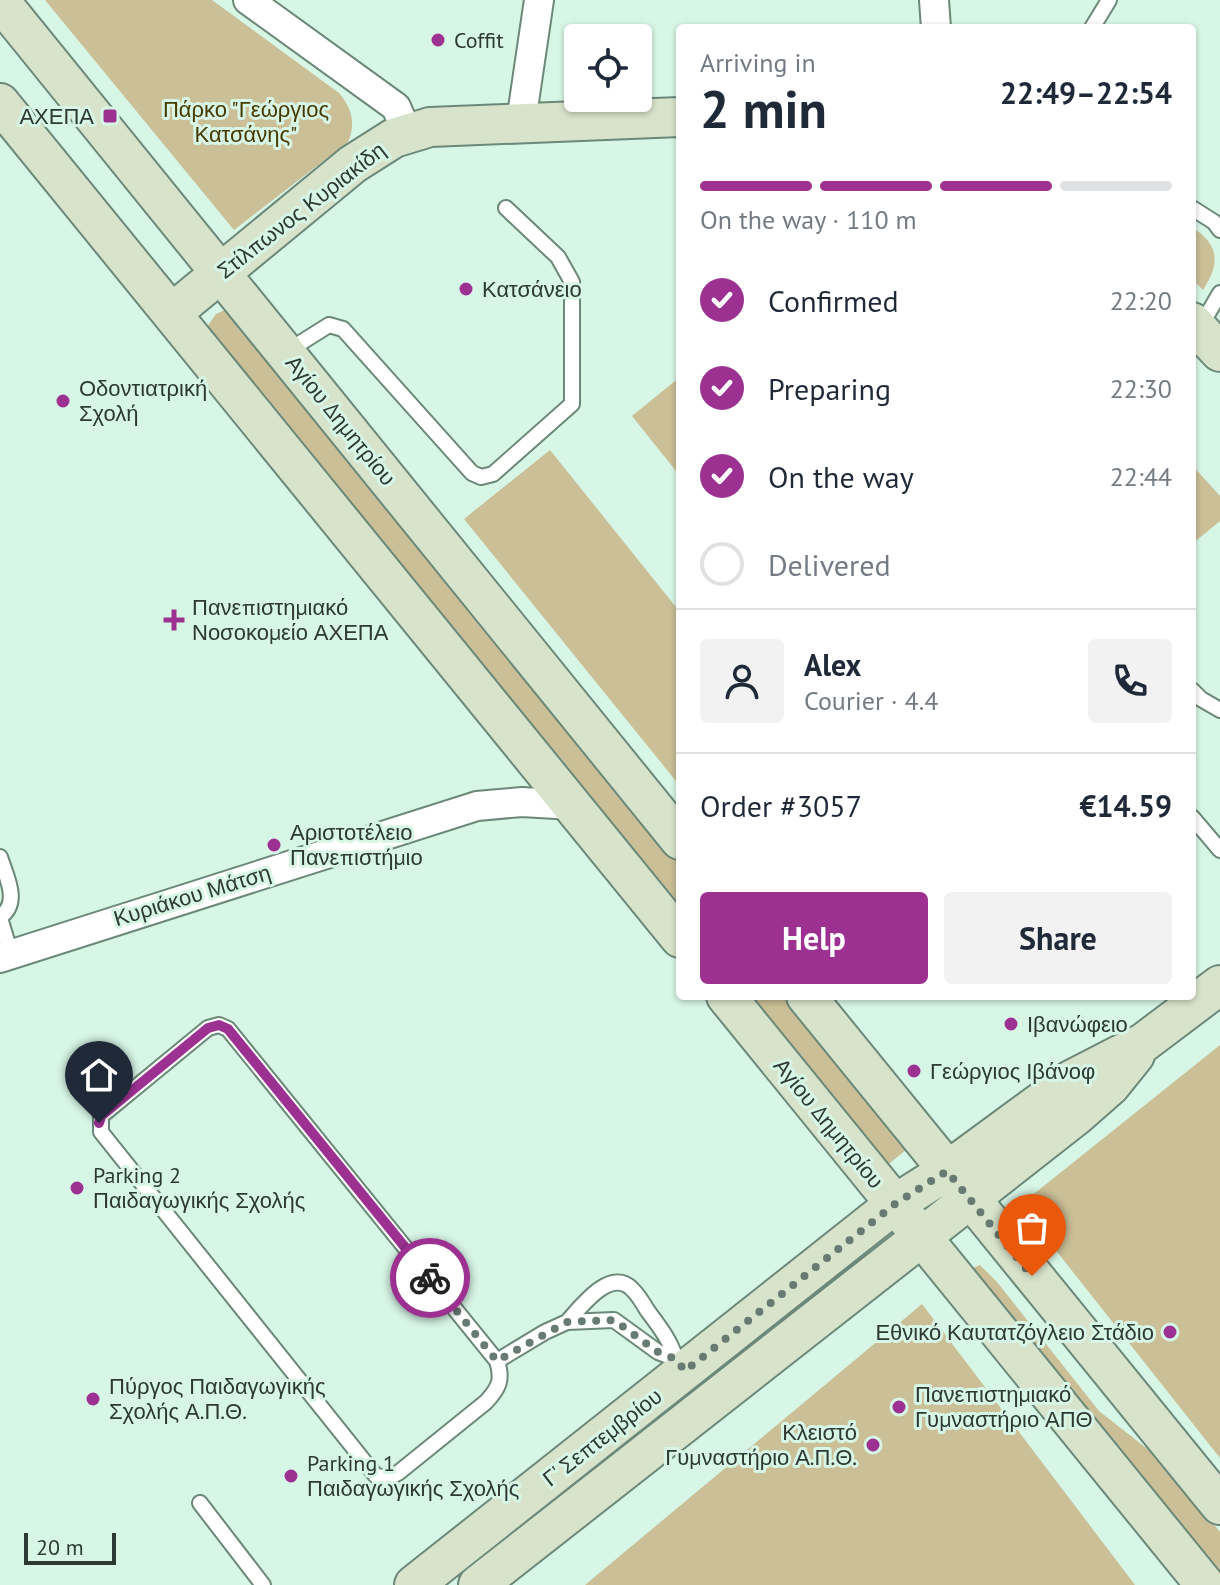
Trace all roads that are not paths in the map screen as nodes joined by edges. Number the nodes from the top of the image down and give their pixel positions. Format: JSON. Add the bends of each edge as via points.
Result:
{"nodes":[{"id":1,"x":248,"y":0,"type":"edge"},
{"id":2,"x":539,"y":0,"type":"edge"},
{"id":3,"x":934,"y":0,"type":"edge"},
{"id":4,"x":1109,"y":0,"type":"edge"},
{"id":5,"x":0,"y":1,"type":"edge"},
{"id":6,"x":936,"y":24,"type":"edge"},
{"id":7,"x":1094,"y":24,"type":"edge"},
{"id":8,"x":0,"y":103,"type":"edge"},
{"id":9,"x":676,"y":117,"type":"edge"},
{"id":10,"x":521,"y":122,"type":"junction"},
{"id":11,"x":407,"y":132,"type":"junction"},
{"id":12,"x":506,"y":208,"type":"dead end"},
{"id":13,"x":1196,"y":210,"type":"edge"},
{"id":14,"x":1220,"y":230,"type":"edge"},
{"id":15,"x":222,"y":272,"type":"junction"},
{"id":16,"x":1220,"y":293,"type":"edge"},
{"id":17,"x":172,"y":313,"type":"junction"},
{"id":18,"x":1204,"y":334,"type":"edge"},
{"id":19,"x":286,"y":353,"type":"junction"},
{"id":20,"x":1196,"y":694,"type":"edge"},
{"id":21,"x":1220,"y":710,"type":"edge"},
{"id":22,"x":573,"y":805,"type":"junction"},
{"id":23,"x":1196,"y":822,"type":"edge"},
{"id":24,"x":676,"y":835,"type":"edge"},
{"id":25,"x":1220,"y":850,"type":"edge"},
{"id":26,"x":0,"y":857,"type":"edge"},
{"id":27,"x":0,"y":917,"type":"edge"},
{"id":28,"x":676,"y":933,"type":"edge"},
{"id":29,"x":6,"y":956,"type":"edge"},
{"id":30,"x":1220,"y":985,"type":"edge"},
{"id":31,"x":729,"y":1000,"type":"edge"},
{"id":32,"x":809,"y":1000,"type":"edge"},
{"id":33,"x":958,"y":1185,"type":"junction"},
{"id":34,"x":895,"y":1204,"type":"junction"},
{"id":35,"x":922,"y":1238,"type":"junction"},
{"id":36,"x":567,"y":1322,"type":"junction"},
{"id":37,"x":497,"y":1361,"type":"junction"},
{"id":38,"x":680,"y":1365,"type":"junction"},
{"id":39,"x":200,"y":1503,"type":"dead end"},
{"id":40,"x":1220,"y":1505,"type":"edge"},
{"id":41,"x":263,"y":1585,"type":"edge"},
{"id":42,"x":414,"y":1585,"type":"edge"},
{"id":43,"x":478,"y":1585,"type":"edge"},
{"id":44,"x":1205,"y":1585,"type":"edge"}],
"edges":[{"from":1,"to":11,"type":"street","via":[[396,107]]},
{"from":2,"to":10,"type":"street"},
{"from":3,"to":6,"type":"street"},
{"from":4,"to":7,"type":"lane"},
{"from":5,"to":15,"type":"main road","name":"Αγίου Δημητρίου"},
{"from":8,"to":17,"type":"main road"},
{"from":9,"to":10,"type":"main road","name":"Στίλπωνος Κυριακίδη"},
{"from":10,"to":11,"type":"main road","name":"Στίλπωνος Κυριακίδη"},
{"from":11,"to":15,"type":"main road","name":"Στίλπωνος Κυριακίδη","via":[[353,164]]},
{"from":12,"to":19,"type":"lane","via":[[558,257],[572,282],[572,404],[493,474],[472,473],[343,329],[329,325]]},
{"from":13,"to":14,"type":"lane"},
{"from":15,"to":17,"type":"main road","name":"Στίλπωνος Κυριακίδη"},
{"from":15,"to":19,"type":"main road","name":"Αγίου Δημητρίου"},
{"from":16,"to":18,"type":"lane"},
{"from":17,"to":22,"type":"main road"},
{"from":19,"to":24,"type":"main road","name":"Αγίου Δημητρίου"},
{"from":20,"to":21,"type":"lane"},
{"from":22,"to":28,"type":"main road"},
{"from":22,"to":29,"type":"street","name":"Κυριάκου Μάτση","via":[[477,806]]},
{"from":23,"to":25,"type":"lane"},
{"from":26,"to":27,"type":"lane","via":[[11,898]]},
{"from":27,"to":29,"type":"lane"},
{"from":30,"to":33,"type":"main road","name":"Γ' Σεπτεμβρίου","via":[[1143,1043],[1094,1101]]},
{"from":31,"to":34,"type":"main road","name":"Αγίου Δημητρίου"},
{"from":32,"to":33,"type":"main road"},
{"from":33,"to":34,"type":"main road","name":"Γ' Σεπτεμβρίου"},
{"from":33,"to":35,"type":"main road","name":"Γ' Σεπτεμβρίου"},
{"from":33,"to":40,"type":"main road"},
{"from":34,"to":35,"type":"main road","name":"Αγίου Δημητρίου"},
{"from":34,"to":38,"type":"main road","name":"Γ' Σεπτεμβρίου"},
{"from":35,"to":43,"type":"main road","name":"Γ' Σεπτεμβρίου"},
{"from":35,"to":44,"type":"main road","name":"Αγίου Δημητρίου"},
{"from":36,"to":37,"type":"lane"},
{"from":36,"to":38,"type":"lane","via":[[614,1320]]},
{"from":36,"to":38,"type":"lane","via":[[591,1296],[620,1282],[631,1287],[671,1343]]},
{"from":37,"to":37,"type":"lane","via":[[502,1374],[486,1402],[398,1473],[376,1476],[101,1132],[101,1116],[208,1028],[228,1029]]},
{"from":38,"to":42,"type":"main road","name":"Γ' Σεπτεμβρίου"},
{"from":39,"to":41,"type":"lane"}]}
